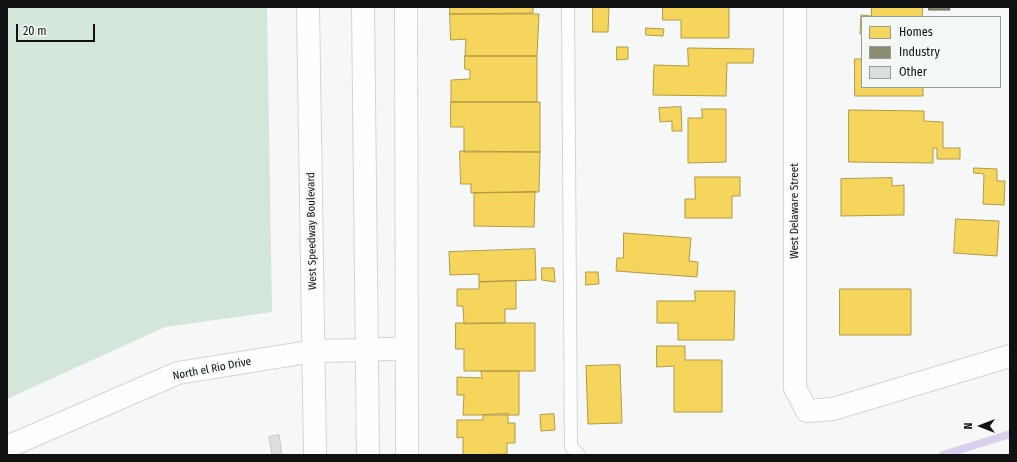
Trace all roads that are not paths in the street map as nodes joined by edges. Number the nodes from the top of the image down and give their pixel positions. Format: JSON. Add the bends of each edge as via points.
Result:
{"nodes":[{"id":1,"x":308,"y":7,"type":"edge"},
{"id":2,"x":362,"y":7,"type":"edge"},
{"id":3,"x":406,"y":7,"type":"edge"},
{"id":4,"x":568,"y":7,"type":"edge"},
{"id":5,"x":795,"y":7,"type":"edge"},
{"id":6,"x":407,"y":348,"type":"junction"},
{"id":7,"x":367,"y":350,"type":"junction"},
{"id":8,"x":314,"y":351,"type":"junction"},
{"id":9,"x":1010,"y":356,"type":"edge"},
{"id":10,"x":7,"y":447,"type":"edge"},
{"id":11,"x":314,"y":455,"type":"edge"},
{"id":12,"x":368,"y":455,"type":"edge"},
{"id":13,"x":407,"y":455,"type":"edge"},
{"id":14,"x":579,"y":455,"type":"edge"}],
"edges":[{"from":1,"to":8,"type":"street","name":"West Speedway Boulevard"},
{"from":2,"to":7,"type":"street"},
{"from":3,"to":6,"type":"street"},
{"from":4,"to":14,"type":"lane","via":[[571,447]]},
{"from":5,"to":9,"type":"street","name":"West Delaware Street","via":[[795,388],[807,411],[833,410]]},
{"from":6,"to":7,"type":"street","name":"North el Rio Drive"},
{"from":6,"to":13,"type":"street"},
{"from":7,"to":8,"type":"street","name":"North el Rio Drive"},
{"from":7,"to":12,"type":"street"},
{"from":8,"to":10,"type":"street","name":"North el Rio Drive","via":[[178,373]]},
{"from":8,"to":11,"type":"street","name":"West Speedway Boulevard"}]}
